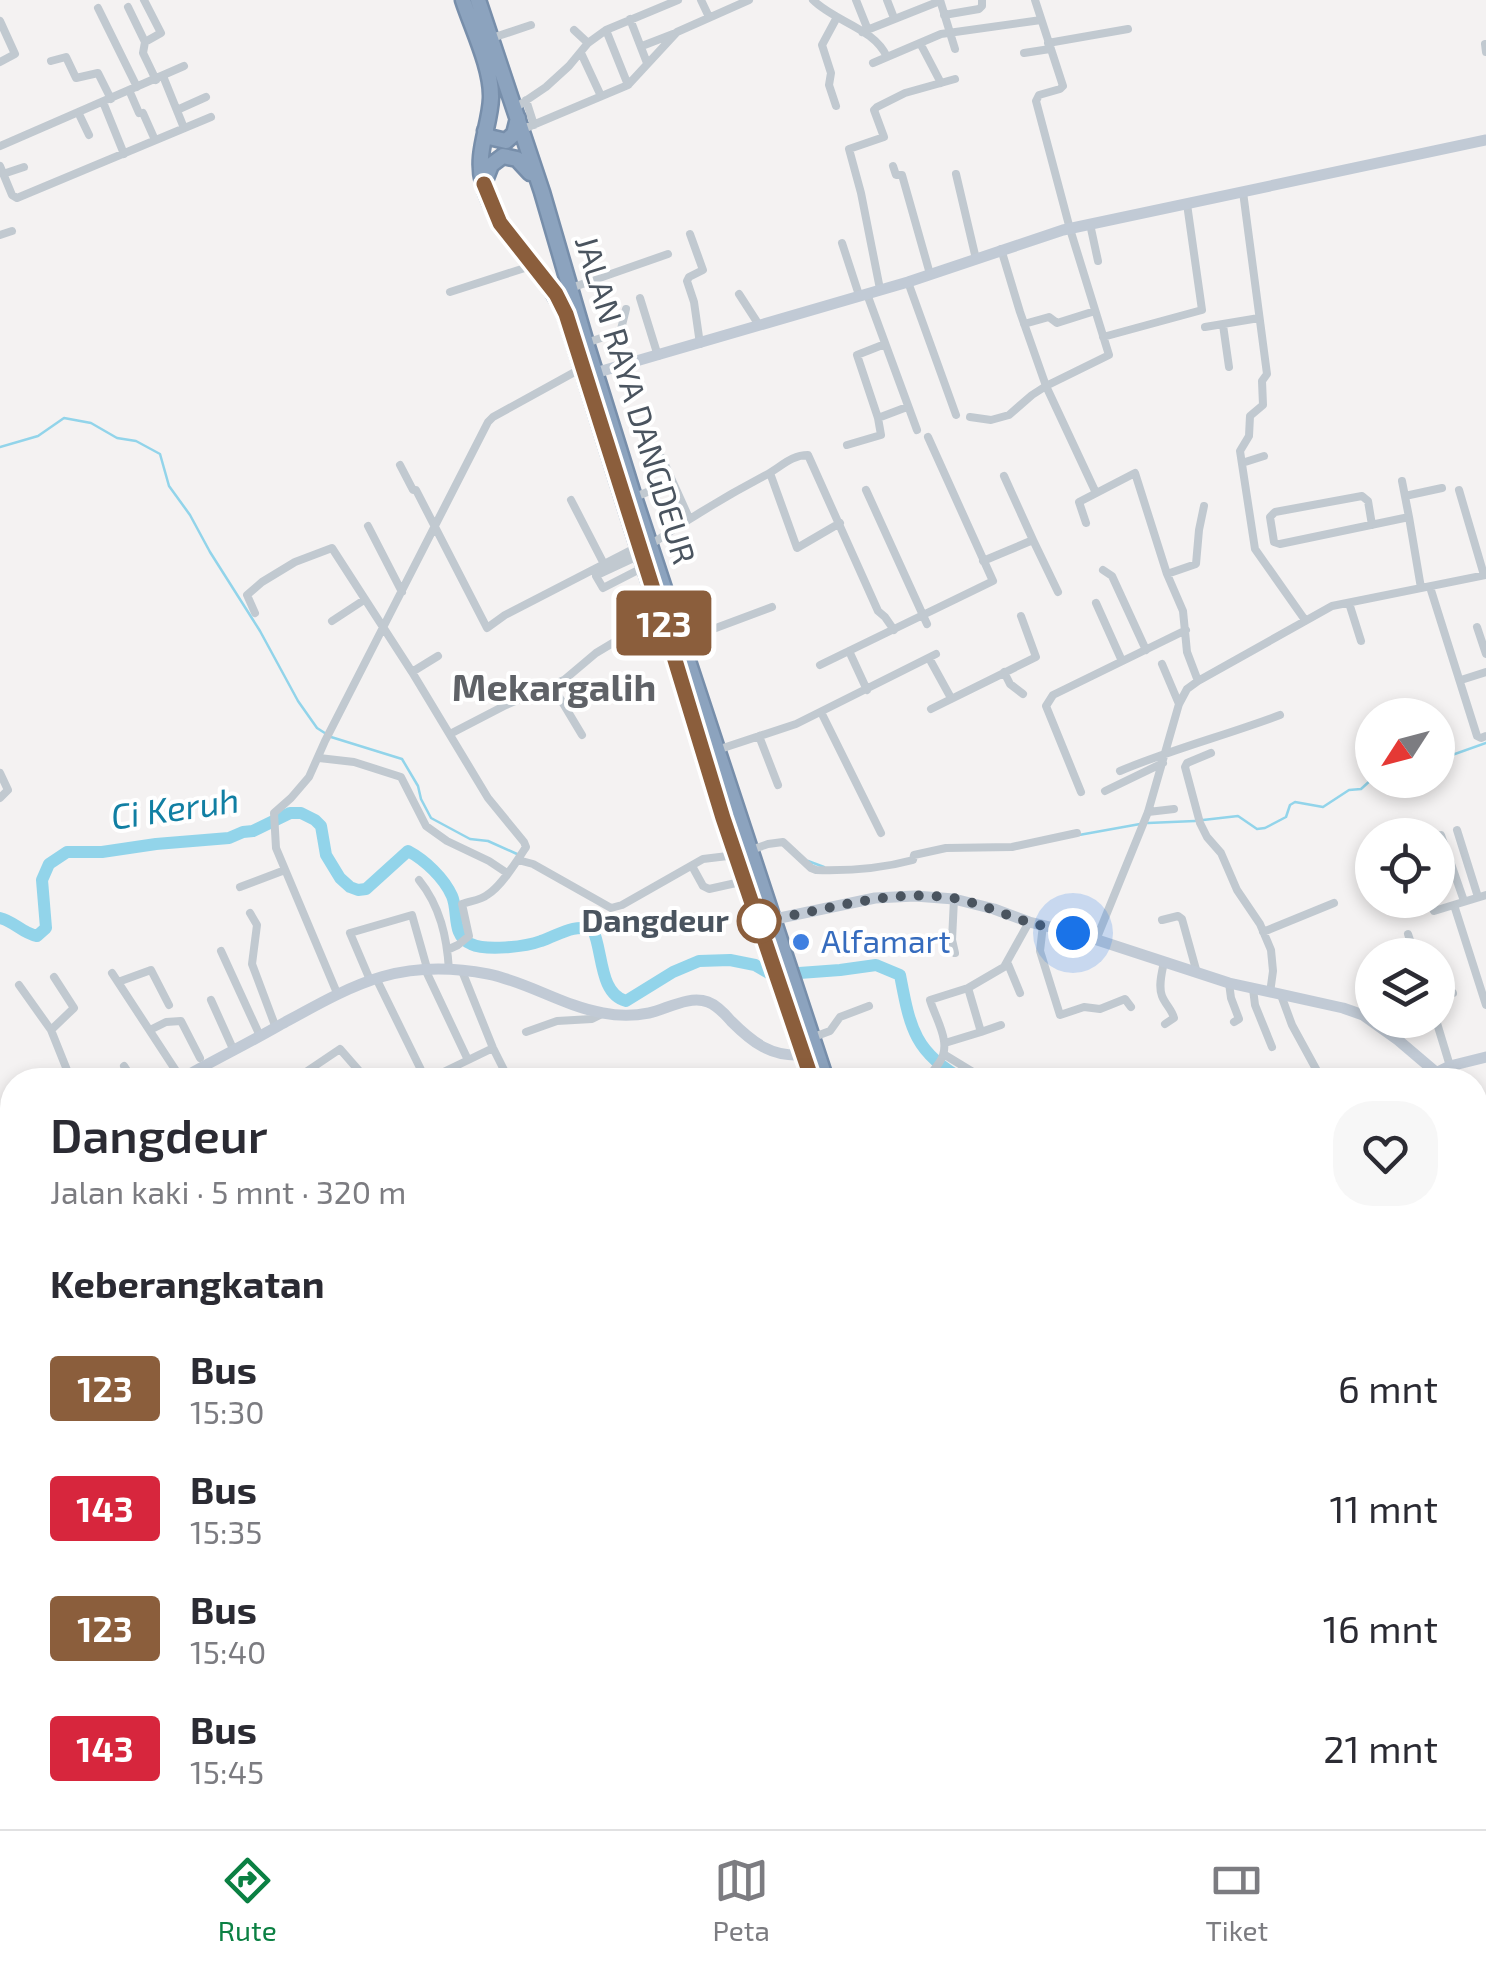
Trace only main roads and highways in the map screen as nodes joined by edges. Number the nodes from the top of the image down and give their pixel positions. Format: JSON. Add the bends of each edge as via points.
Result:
{"nodes":[{"id":1,"x":463,"y":0,"type":"edge"},
{"id":2,"x":478,"y":0,"type":"edge"},
{"id":3,"x":523,"y":116,"type":"junction"},
{"id":4,"x":485,"y":131,"type":"junction"},
{"id":5,"x":1486,"y":140,"type":"edge"},
{"id":6,"x":484,"y":184,"type":"junction"},
{"id":7,"x":542,"y":192,"type":"junction"},
{"id":8,"x":588,"y":370,"type":"junction"},
{"id":9,"x":644,"y":552,"type":"junction"},
{"id":10,"x":775,"y":919,"type":"junction"},
{"id":11,"x":780,"y":959,"type":"junction"},
{"id":12,"x":790,"y":991,"type":"junction"},
{"id":13,"x":803,"y":1056,"type":"junction"},
{"id":14,"x":1486,"y":1057,"type":"edge"},
{"id":15,"x":203,"y":1068,"type":"edge"},
{"id":16,"x":808,"y":1068,"type":"edge"},
{"id":17,"x":822,"y":1068,"type":"edge"},
{"id":18,"x":1430,"y":1068,"type":"edge"},
{"id":19,"x":1448,"y":1068,"type":"edge"}],
"edges":[{"from":1,"to":4,"type":"highway","via":[[490,90]]},
{"from":2,"to":3,"type":"highway","name":"JALAN RAYA DANGDEUR"},
{"from":3,"to":4,"type":"highway","via":[[506,141]]},
{"from":3,"to":7,"type":"highway","name":"JALAN RAYA DANGDEUR"},
{"from":4,"to":6,"type":"highway"},
{"from":5,"to":8,"type":"main road","via":[[1070,229],[700,344]]},
{"from":6,"to":7,"type":"highway","via":[[491,165],[508,156],[524,165]]},
{"from":6,"to":8,"type":"highway","name":"JALAN RAYA DANGDEUR","via":[[500,223],[556,294]]},
{"from":7,"to":8,"type":"highway","name":"JALAN RAYA DANGDEUR"},
{"from":8,"to":9,"type":"highway","name":"JALAN RAYA DANGDEUR"},
{"from":8,"to":9,"type":"highway","name":"JALAN RAYA DANGDEUR","via":[[634,497]]},
{"from":9,"to":10,"type":"highway","name":"JALAN RAYA DANGDEUR","via":[[681,640]]},
{"from":9,"to":11,"type":"highway","name":"JALAN RAYA DANGDEUR","via":[[735,853]]},
{"from":10,"to":11,"type":"highway","name":"JALAN RAYA DANGDEUR"},
{"from":10,"to":18,"type":"main road","via":[[875,898],[954,898],[1253,990],[1363,1015]]},
{"from":11,"to":12,"type":"highway","name":"JALAN RAYA DANGDEUR"},
{"from":12,"to":13,"type":"highway","name":"JALAN RAYA DANGDEUR"},
{"from":12,"to":17,"type":"highway","name":"JALAN RAYA DANGDEUR"},
{"from":13,"to":15,"type":"main road","via":[[759,1046],[705,1000],[618,1016],[520,982],[426,968],[337,993]]},
{"from":13,"to":16,"type":"highway","name":"JALAN RAYA DANGDEUR"},
{"from":14,"to":19,"type":"main road"}]}
